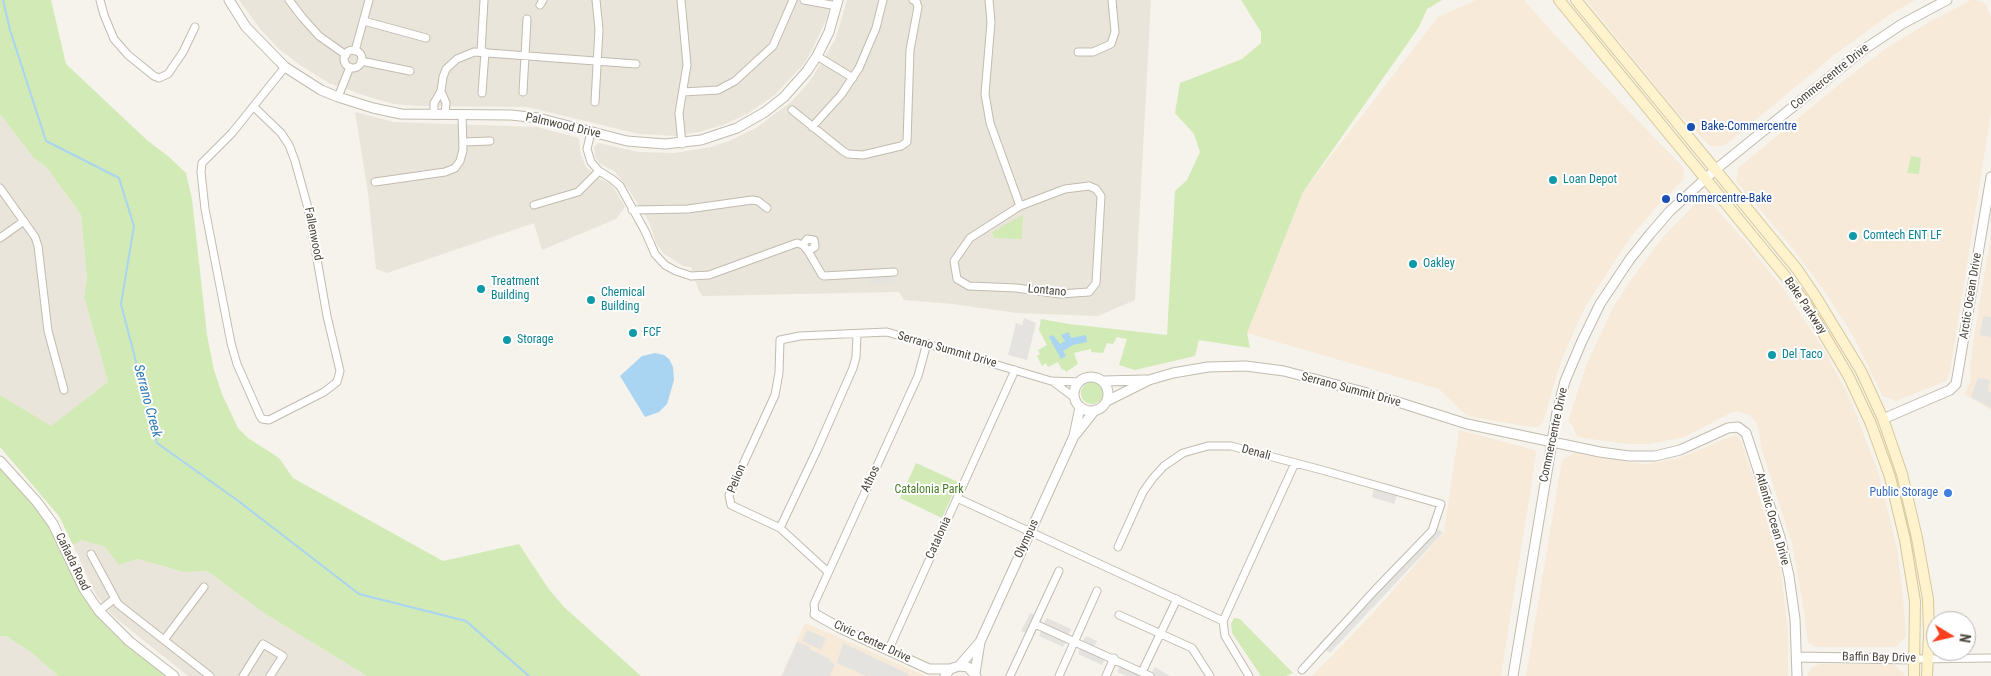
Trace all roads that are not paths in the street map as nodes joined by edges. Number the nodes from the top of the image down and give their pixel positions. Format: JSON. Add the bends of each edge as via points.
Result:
{"nodes":[{"id":1,"x":100,"y":0,"type":"edge"},
{"id":2,"x":229,"y":0,"type":"edge"},
{"id":3,"x":289,"y":0,"type":"edge"},
{"id":4,"x":369,"y":0,"type":"edge"},
{"id":5,"x":484,"y":0,"type":"edge"},
{"id":6,"x":596,"y":0,"type":"edge"},
{"id":7,"x":680,"y":0,"type":"edge"},
{"id":8,"x":793,"y":0,"type":"edge"},
{"id":9,"x":804,"y":0,"type":"edge"},
{"id":10,"x":883,"y":0,"type":"edge"},
{"id":11,"x":989,"y":0,"type":"edge"},
{"id":12,"x":1112,"y":0,"type":"edge"},
{"id":13,"x":1558,"y":0,"type":"edge"},
{"id":14,"x":1576,"y":0,"type":"edge"},
{"id":15,"x":1947,"y":0,"type":"edge"},
{"id":16,"x":916,"y":2,"type":"edge"},
{"id":17,"x":838,"y":3,"type":"edge"},
{"id":18,"x":527,"y":19,"type":"dead end"},
{"id":19,"x":364,"y":21,"type":"junction"},
{"id":20,"x":195,"y":27,"type":"dead end"},
{"id":21,"x":426,"y":38,"type":"dead end"},
{"id":22,"x":355,"y":51,"type":"junction"},
{"id":23,"x":483,"y":52,"type":"junction"},
{"id":24,"x":1078,"y":52,"type":"dead end"},
{"id":25,"x":346,"y":55,"type":"junction"},
{"id":26,"x":524,"y":56,"type":"junction"},
{"id":27,"x":817,"y":56,"type":"junction"},
{"id":28,"x":361,"y":61,"type":"junction"},
{"id":29,"x":597,"y":62,"type":"junction"},
{"id":30,"x":636,"y":64,"type":"dead end"},
{"id":31,"x":285,"y":67,"type":"junction"},
{"id":32,"x":350,"y":67,"type":"junction"},
{"id":33,"x":410,"y":71,"type":"dead end"},
{"id":34,"x":853,"y":78,"type":"junction"},
{"id":35,"x":441,"y":91,"type":"junction"},
{"id":36,"x":523,"y":92,"type":"dead end"},
{"id":37,"x":683,"y":92,"type":"junction"},
{"id":38,"x":482,"y":93,"type":"dead end"},
{"id":39,"x":338,"y":98,"type":"junction"},
{"id":40,"x":595,"y":102,"type":"dead end"},
{"id":41,"x":254,"y":107,"type":"junction"},
{"id":42,"x":792,"y":110,"type":"dead end"},
{"id":43,"x":434,"y":115,"type":"junction"},
{"id":44,"x":445,"y":115,"type":"junction"},
{"id":45,"x":462,"y":115,"type":"junction"},
{"id":46,"x":812,"y":127,"type":"junction"},
{"id":47,"x":591,"y":132,"type":"junction"},
{"id":48,"x":490,"y":141,"type":"dead end"},
{"id":49,"x":463,"y":142,"type":"junction"},
{"id":50,"x":682,"y":144,"type":"junction"},
{"id":51,"x":1715,"y":170,"type":"junction"},
{"id":52,"x":599,"y":171,"type":"junction"},
{"id":53,"x":1991,"y":178,"type":"edge"},
{"id":54,"x":1705,"y":179,"type":"junction"},
{"id":55,"x":375,"y":182,"type":"dead end"},
{"id":56,"x":0,"y":188,"type":"edge"},
{"id":57,"x":534,"y":206,"type":"dead end"},
{"id":58,"x":1020,"y":206,"type":"junction"},
{"id":59,"x":767,"y":208,"type":"dead end"},
{"id":60,"x":632,"y":210,"type":"junction"},
{"id":61,"x":24,"y":221,"type":"junction"},
{"id":62,"x":0,"y":238,"type":"edge"},
{"id":63,"x":894,"y":272,"type":"dead end"},
{"id":64,"x":857,"y":335,"type":"junction"},
{"id":65,"x":780,"y":340,"type":"joint"},
{"id":66,"x":927,"y":343,"type":"junction"},
{"id":67,"x":1015,"y":370,"type":"junction"},
{"id":68,"x":1149,"y":380,"type":"junction"},
{"id":69,"x":1052,"y":381,"type":"junction"},
{"id":70,"x":1103,"y":381,"type":"junction"},
{"id":71,"x":1079,"y":382,"type":"junction"},
{"id":72,"x":64,"y":390,"type":"dead end"},
{"id":73,"x":1075,"y":398,"type":"junction"},
{"id":74,"x":1107,"y":401,"type":"junction"},
{"id":75,"x":1080,"y":407,"type":"junction"},
{"id":76,"x":1095,"y":410,"type":"junction"},
{"id":77,"x":1883,"y":419,"type":"junction"},
{"id":78,"x":1738,"y":426,"type":"joint"},
{"id":79,"x":1074,"y":436,"type":"junction"},
{"id":80,"x":1551,"y":442,"type":"junction"},
{"id":81,"x":0,"y":461,"type":"edge"},
{"id":82,"x":1295,"y":463,"type":"junction"},
{"id":83,"x":957,"y":498,"type":"junction"},
{"id":84,"x":780,"y":528,"type":"junction"},
{"id":85,"x":1030,"y":532,"type":"junction"},
{"id":86,"x":1118,"y":548,"type":"dead end"},
{"id":87,"x":91,"y":554,"type":"dead end"},
{"id":88,"x":1058,"y":571,"type":"dead end"},
{"id":89,"x":828,"y":572,"type":"junction"},
{"id":90,"x":204,"y":587,"type":"dead end"},
{"id":91,"x":1097,"y":591,"type":"dead end"},
{"id":92,"x":114,"y":599,"type":"junction"},
{"id":93,"x":1177,"y":600,"type":"junction"},
{"id":94,"x":99,"y":611,"type":"junction"},
{"id":95,"x":1928,"y":611,"type":"edge"},
{"id":96,"x":815,"y":614,"type":"joint"},
{"id":97,"x":1119,"y":615,"type":"dead end"},
{"id":98,"x":1223,"y":620,"type":"junction"},
{"id":99,"x":1035,"y":624,"type":"junction"},
{"id":100,"x":1161,"y":633,"type":"junction"},
{"id":101,"x":164,"y":640,"type":"junction"},
{"id":102,"x":1075,"y":641,"type":"junction"},
{"id":103,"x":980,"y":642,"type":"junction"},
{"id":104,"x":888,"y":651,"type":"junction"},
{"id":105,"x":1797,"y":657,"type":"junction"},
{"id":106,"x":1114,"y":658,"type":"junction"},
{"id":107,"x":1976,"y":658,"type":"edge"},
{"id":108,"x":1991,"y":658,"type":"edge"},
{"id":109,"x":1915,"y":659,"type":"junction"},
{"id":110,"x":1926,"y":659,"type":"edge"},
{"id":111,"x":1928,"y":661,"type":"edge"},
{"id":112,"x":951,"y":670,"type":"edge"},
{"id":113,"x":1302,"y":670,"type":"dead end"},
{"id":114,"x":1142,"y":672,"type":"junction"},
{"id":115,"x":932,"y":673,"type":"edge"},
{"id":116,"x":976,"y":675,"type":"edge"},
{"id":117,"x":174,"y":676,"type":"edge"},
{"id":118,"x":210,"y":676,"type":"edge"},
{"id":119,"x":243,"y":676,"type":"edge"},
{"id":120,"x":270,"y":676,"type":"edge"},
{"id":121,"x":1010,"y":676,"type":"edge"},
{"id":122,"x":1059,"y":676,"type":"edge"},
{"id":123,"x":1106,"y":676,"type":"edge"},
{"id":124,"x":1150,"y":676,"type":"edge"},
{"id":125,"x":1210,"y":676,"type":"edge"},
{"id":126,"x":1249,"y":676,"type":"edge"},
{"id":127,"x":1513,"y":676,"type":"edge"},
{"id":128,"x":1797,"y":676,"type":"edge"},
{"id":129,"x":1914,"y":676,"type":"edge"},
{"id":130,"x":1927,"y":676,"type":"edge"}],
"edges":[{"from":1,"to":20,"type":"street","via":[[114,39],[128,55],[159,78],[168,74]]},
{"from":2,"to":31,"type":"street","name":"Palmwood Drive","via":[[246,26]]},
{"from":3,"to":25,"type":"street","via":[[319,36]]},
{"from":4,"to":19,"type":"street"},
{"from":5,"to":23,"type":"street"},
{"from":6,"to":29,"type":"street","via":[[600,28]]},
{"from":7,"to":37,"type":"street","via":[[687,65]]},
{"from":8,"to":37,"type":"street","via":[[773,46],[735,82],[718,90]]},
{"from":9,"to":17,"type":"street"},
{"from":10,"to":34,"type":"street","via":[[869,47]]},
{"from":11,"to":58,"type":"street","via":[[991,22],[985,94],[990,123]]},
{"from":12,"to":24,"type":"street","via":[[1115,32],[1111,44],[1093,52]]},
{"from":13,"to":54,"type":"main road","name":"Bake Parkway"},
{"from":14,"to":51,"type":"main road","name":"Bake Parkway"},
{"from":15,"to":51,"type":"street","name":"Commercentre Drive","via":[[1863,50]]},
{"from":16,"to":46,"type":"street","via":[[910,50],[907,142],[855,155],[842,151]]},
{"from":17,"to":27,"type":"street","name":"Palmwood Drive"},
{"from":18,"to":26,"type":"street"},
{"from":19,"to":21,"type":"street"},
{"from":19,"to":22,"type":"street"},
{"from":22,"to":25,"type":"street"},
{"from":22,"to":28,"type":"street","via":[[360,54]]},
{"from":23,"to":26,"type":"street"},
{"from":23,"to":35,"type":"street","via":[[468,54],[449,65],[442,77]]},
{"from":23,"to":38,"type":"street"},
{"from":25,"to":32,"type":"street","via":[[345,62]]},
{"from":26,"to":29,"type":"street"},
{"from":26,"to":36,"type":"street"},
{"from":27,"to":34,"type":"street"},
{"from":27,"to":50,"type":"street","name":"Palmwood Drive","via":[[797,84],[765,112],[730,131]]},
{"from":28,"to":32,"type":"street","via":[[358,66]]},
{"from":28,"to":33,"type":"street"},
{"from":29,"to":30,"type":"street"},
{"from":29,"to":40,"type":"street"},
{"from":31,"to":39,"type":"street","name":"Palmwood Drive"},
{"from":31,"to":41,"type":"street"},
{"from":32,"to":39,"type":"street"},
{"from":34,"to":46,"type":"street"},
{"from":35,"to":43,"type":"street","via":[[434,103]]},
{"from":35,"to":44,"type":"street","via":[[446,103]]},
{"from":37,"to":50,"type":"street","via":[[680,113]]},
{"from":39,"to":43,"type":"street","name":"Palmwood Drive","via":[[390,112]]},
{"from":41,"to":41,"type":"street","name":"Fallenwood","via":[[201,166],[230,343],[260,416],[266,420],[314,399],[337,382],[340,367],[327,316],[308,208],[295,161],[281,133]]},
{"from":42,"to":46,"type":"street"},
{"from":43,"to":44,"type":"street","name":"Palmwood Drive"},
{"from":44,"to":45,"type":"street","name":"Palmwood Drive"},
{"from":45,"to":47,"type":"street","name":"Palmwood Drive","via":[[538,118]]},
{"from":45,"to":49,"type":"street"},
{"from":47,"to":50,"type":"street","name":"Palmwood Drive","via":[[638,142]]},
{"from":47,"to":52,"type":"street","via":[[588,155]]},
{"from":48,"to":49,"type":"street"},
{"from":49,"to":55,"type":"street","via":[[460,161],[451,170]]},
{"from":51,"to":54,"type":"street","name":"Commercentre Drive"},
{"from":51,"to":77,"type":"main road","name":"Bake Parkway","via":[[1797,269],[1816,297],[1849,350]]},
{"from":52,"to":57,"type":"street","via":[[578,192]]},
{"from":52,"to":60,"type":"street","via":[[620,186]]},
{"from":53,"to":77,"type":"street","name":"Arctic Ocean Drive","via":[[1956,384],[1950,390]]},
{"from":54,"to":80,"type":"street","name":"Commercentre Drive","via":[[1650,234],[1600,304],[1566,381]]},
{"from":54,"to":109,"type":"main road","name":"Bake Parkway","via":[[1806,304],[1838,356],[1871,424],[1890,477],[1909,561],[1915,601]]},
{"from":56,"to":61,"type":"street"},
{"from":58,"to":58,"type":"street","name":"Lontano","via":[[970,238],[954,261],[957,279],[969,286],[1060,294],[1089,292],[1096,283],[1100,196],[1096,189],[1089,186],[1064,189]]},
{"from":59,"to":60,"type":"street","via":[[752,200],[688,209]]},
{"from":60,"to":63,"type":"street","via":[[659,260],[692,276],[709,276],[793,244],[806,248],[824,276]]},
{"from":61,"to":62,"type":"street"},
{"from":61,"to":72,"type":"street","via":[[35,237],[40,254],[46,323]]},
{"from":64,"to":65,"type":"street","name":"Serrano Summit Drive","via":[[800,336]]},
{"from":64,"to":66,"type":"street","name":"Serrano Summit Drive","via":[[887,332]]},
{"from":64,"to":84,"type":"street","via":[[853,368]]},
{"from":65,"to":84,"type":"street","name":"Pelion","via":[[775,395],[729,495],[731,505]]},
{"from":66,"to":67,"type":"street","name":"Serrano Summit Drive"},
{"from":66,"to":89,"type":"street","name":"Athos","via":[[918,376]]},
{"from":67,"to":69,"type":"street","name":"Serrano Summit Drive"},
{"from":67,"to":83,"type":"street","name":"Catalonia"},
{"from":68,"to":70,"type":"street","name":"Serrano Summit Drive"},
{"from":68,"to":74,"type":"street","name":"Serrano Summit Drive"},
{"from":68,"to":80,"type":"street","name":"Serrano Summit Drive","via":[[1208,367],[1246,366],[1284,371],[1467,424]]},
{"from":69,"to":71,"type":"street","name":"Serrano Summit Drive"},
{"from":69,"to":73,"type":"street","name":"Serrano Summit Drive"},
{"from":70,"to":71,"type":"street","name":"Serrano Summit Drive","via":[[1093,376]]},
{"from":70,"to":74,"type":"street","via":[[1108,391]]},
{"from":71,"to":73,"type":"street"},
{"from":73,"to":75,"type":"street","name":"Serrano Summit Drive"},
{"from":74,"to":76,"type":"street","name":"Serrano Summit Drive"},
{"from":75,"to":76,"type":"street"},
{"from":75,"to":79,"type":"street","name":"Olympus"},
{"from":76,"to":79,"type":"street","name":"Olympus"},
{"from":77,"to":95,"type":"main road","name":"Bake Parkway","via":[[1902,474],[1922,559]]},
{"from":78,"to":80,"type":"street","name":"Serrano Summit Drive","via":[[1680,450],[1655,456],[1629,456]]},
{"from":78,"to":105,"type":"street","name":"Atlantic Ocean Drive","via":[[1746,433],[1780,537],[1793,605]]},
{"from":79,"to":85,"type":"street","name":"Olympus"},
{"from":80,"to":127,"type":"street","name":"Commercentre Drive"},
{"from":81,"to":94,"type":"street","name":"Cañada Road","via":[[53,524],[84,589]]},
{"from":82,"to":86,"type":"street","name":"Denali","via":[[1220,445],[1183,453],[1164,466],[1143,492]]},
{"from":82,"to":98,"type":"street"},
{"from":82,"to":113,"type":"street","name":"Denali","via":[[1441,504],[1432,531]]},
{"from":83,"to":85,"type":"street"},
{"from":83,"to":104,"type":"street","name":"Catalonia"},
{"from":84,"to":89,"type":"street","name":"Pelion"},
{"from":85,"to":93,"type":"street"},
{"from":85,"to":103,"type":"street","name":"Olympus"},
{"from":87,"to":92,"type":"street"},
{"from":88,"to":99,"type":"street"},
{"from":89,"to":96,"type":"street","name":"Athos","via":[[814,604]]},
{"from":90,"to":101,"type":"street"},
{"from":91,"to":102,"type":"street"},
{"from":92,"to":94,"type":"street"},
{"from":92,"to":101,"type":"street"},
{"from":93,"to":98,"type":"street"},
{"from":93,"to":100,"type":"street"},
{"from":94,"to":117,"type":"street","name":"Cañada Road","via":[[129,641]]},
{"from":96,"to":104,"type":"street","name":"Civic Center Drive"},
{"from":97,"to":100,"type":"street"},
{"from":98,"to":126,"type":"street","via":[[1225,636]]},
{"from":99,"to":102,"type":"street"},
{"from":99,"to":121,"type":"street"},
{"from":100,"to":114,"type":"street"},
{"from":100,"to":125,"type":"street","via":[[1192,648]]},
{"from":101,"to":118,"type":"street"},
{"from":102,"to":106,"type":"street"},
{"from":102,"to":122,"type":"street"},
{"from":103,"to":112,"type":"street","name":"Olympus"},
{"from":103,"to":116,"type":"street","name":"Olympus"},
{"from":104,"to":115,"type":"street","name":"Civic Center Drive"},
{"from":105,"to":109,"type":"street","name":"Baffin Bay Drive"},
{"from":105,"to":128,"type":"street","name":"Atlantic Ocean Drive"},
{"from":106,"to":114,"type":"street"},
{"from":106,"to":123,"type":"street"},
{"from":107,"to":108,"type":"street","name":"Baffin Bay Drive"},
{"from":109,"to":110,"type":"street","name":"Baffin Bay Drive"},
{"from":109,"to":129,"type":"main road","name":"Bake Parkway"},
{"from":111,"to":130,"type":"main road","name":"Bake Parkway"},
{"from":112,"to":115,"type":"street","name":"Civic Center Drive"},
{"from":112,"to":116,"type":"street","name":"Civic Center Drive","via":[[968,667]]},
{"from":114,"to":124,"type":"street"},
{"from":119,"to":120,"type":"street","via":[[263,644],[283,656]]}]}
